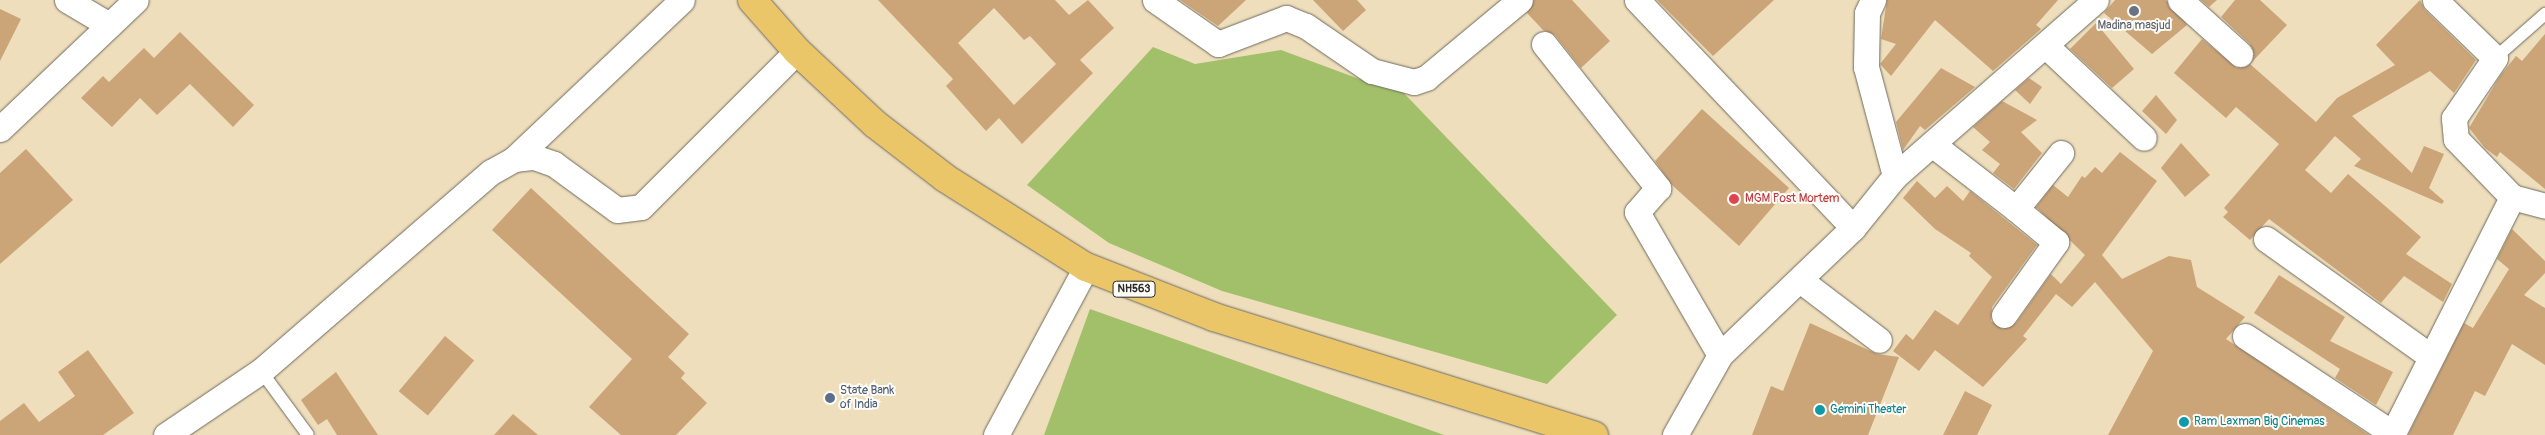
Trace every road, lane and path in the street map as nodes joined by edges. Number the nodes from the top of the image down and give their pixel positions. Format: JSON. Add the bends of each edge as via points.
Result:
{"nodes":[{"id":1,"x":67,"y":0,"type":"edge"},
{"id":2,"x":136,"y":0,"type":"edge"},
{"id":3,"x":682,"y":0,"type":"edge"},
{"id":4,"x":752,"y":0,"type":"edge"},
{"id":5,"x":1155,"y":0,"type":"edge"},
{"id":6,"x":1520,"y":0,"type":"edge"},
{"id":7,"x":1637,"y":0,"type":"edge"},
{"id":8,"x":1873,"y":0,"type":"edge"},
{"id":9,"x":2096,"y":0,"type":"edge"},
{"id":10,"x":2180,"y":0,"type":"edge"},
{"id":11,"x":2435,"y":0,"type":"edge"},
{"id":12,"x":2545,"y":14,"type":"edge"},
{"id":13,"x":110,"y":25,"type":"junction"},
{"id":14,"x":1544,"y":44,"type":"dead end"},
{"id":15,"x":2046,"y":46,"type":"junction"},
{"id":16,"x":797,"y":51,"type":"junction"},
{"id":17,"x":2240,"y":54,"type":"dead end"},
{"id":18,"x":2495,"y":58,"type":"junction"},
{"id":19,"x":0,"y":129,"type":"edge"},
{"id":20,"x":2144,"y":138,"type":"dead end"},
{"id":21,"x":1932,"y":144,"type":"junction"},
{"id":22,"x":2061,"y":153,"type":"dead end"},
{"id":23,"x":514,"y":159,"type":"junction"},
{"id":24,"x":1895,"y":176,"type":"junction"},
{"id":25,"x":2512,"y":197,"type":"junction"},
{"id":26,"x":2545,"y":206,"type":"edge"},
{"id":27,"x":2016,"y":209,"type":"junction"},
{"id":28,"x":1853,"y":228,"type":"junction"},
{"id":29,"x":2266,"y":239,"type":"dead end"},
{"id":30,"x":1086,"y":267,"type":"junction"},
{"id":31,"x":1800,"y":280,"type":"junction"},
{"id":32,"x":2004,"y":315,"type":"dead end"},
{"id":33,"x":2245,"y":336,"type":"dead end"},
{"id":34,"x":1879,"y":340,"type":"dead end"},
{"id":35,"x":1720,"y":355,"type":"junction"},
{"id":36,"x":2430,"y":356,"type":"junction"},
{"id":37,"x":261,"y":370,"type":"junction"},
{"id":38,"x":2392,"y":434,"type":"edge"},
{"id":39,"x":166,"y":435,"type":"edge"},
{"id":40,"x":308,"y":435,"type":"edge"},
{"id":41,"x":996,"y":435,"type":"edge"},
{"id":42,"x":1594,"y":435,"type":"edge"},
{"id":43,"x":1675,"y":435,"type":"edge"}],
"edges":[{"from":1,"to":13,"type":"street"},
{"from":2,"to":13,"type":"street"},
{"from":3,"to":23,"type":"street"},
{"from":4,"to":16,"type":"highway","number":"NH563"},
{"from":5,"to":6,"type":"street","via":[[1218,44],[1286,18],[1306,26],[1372,71],[1414,82],[1426,78]]},
{"from":7,"to":28,"type":"street"},
{"from":8,"to":24,"type":"street","via":[[1866,13],[1866,68]]},
{"from":9,"to":15,"type":"street"},
{"from":10,"to":17,"type":"street"},
{"from":11,"to":18,"type":"street"},
{"from":12,"to":18,"type":"lane"},
{"from":13,"to":19,"type":"street"},
{"from":14,"to":35,"type":"street","via":[[1658,188],[1638,212]]},
{"from":15,"to":20,"type":"street"},
{"from":15,"to":21,"type":"street"},
{"from":16,"to":23,"type":"street","via":[[641,207],[617,210],[554,164],[534,157]]},
{"from":16,"to":30,"type":"highway","number":"NH563","via":[[875,124],[945,178]]},
{"from":18,"to":25,"type":"street","via":[[2453,124],[2456,139]]},
{"from":21,"to":24,"type":"street"},
{"from":21,"to":27,"type":"street"},
{"from":22,"to":27,"type":"street"},
{"from":23,"to":37,"type":"street","via":[[491,172]]},
{"from":24,"to":28,"type":"street"},
{"from":25,"to":26,"type":"street"},
{"from":25,"to":36,"type":"street"},
{"from":27,"to":32,"type":"street","via":[[2056,242]]},
{"from":28,"to":31,"type":"street"},
{"from":29,"to":36,"type":"street"},
{"from":30,"to":41,"type":"street"},
{"from":30,"to":42,"type":"highway","number":"NH563","via":[[1214,317]]},
{"from":31,"to":34,"type":"street"},
{"from":31,"to":35,"type":"street"},
{"from":33,"to":38,"type":"street"},
{"from":35,"to":43,"type":"street"},
{"from":36,"to":38,"type":"street"},
{"from":37,"to":39,"type":"street"},
{"from":37,"to":40,"type":"lane"}]}
